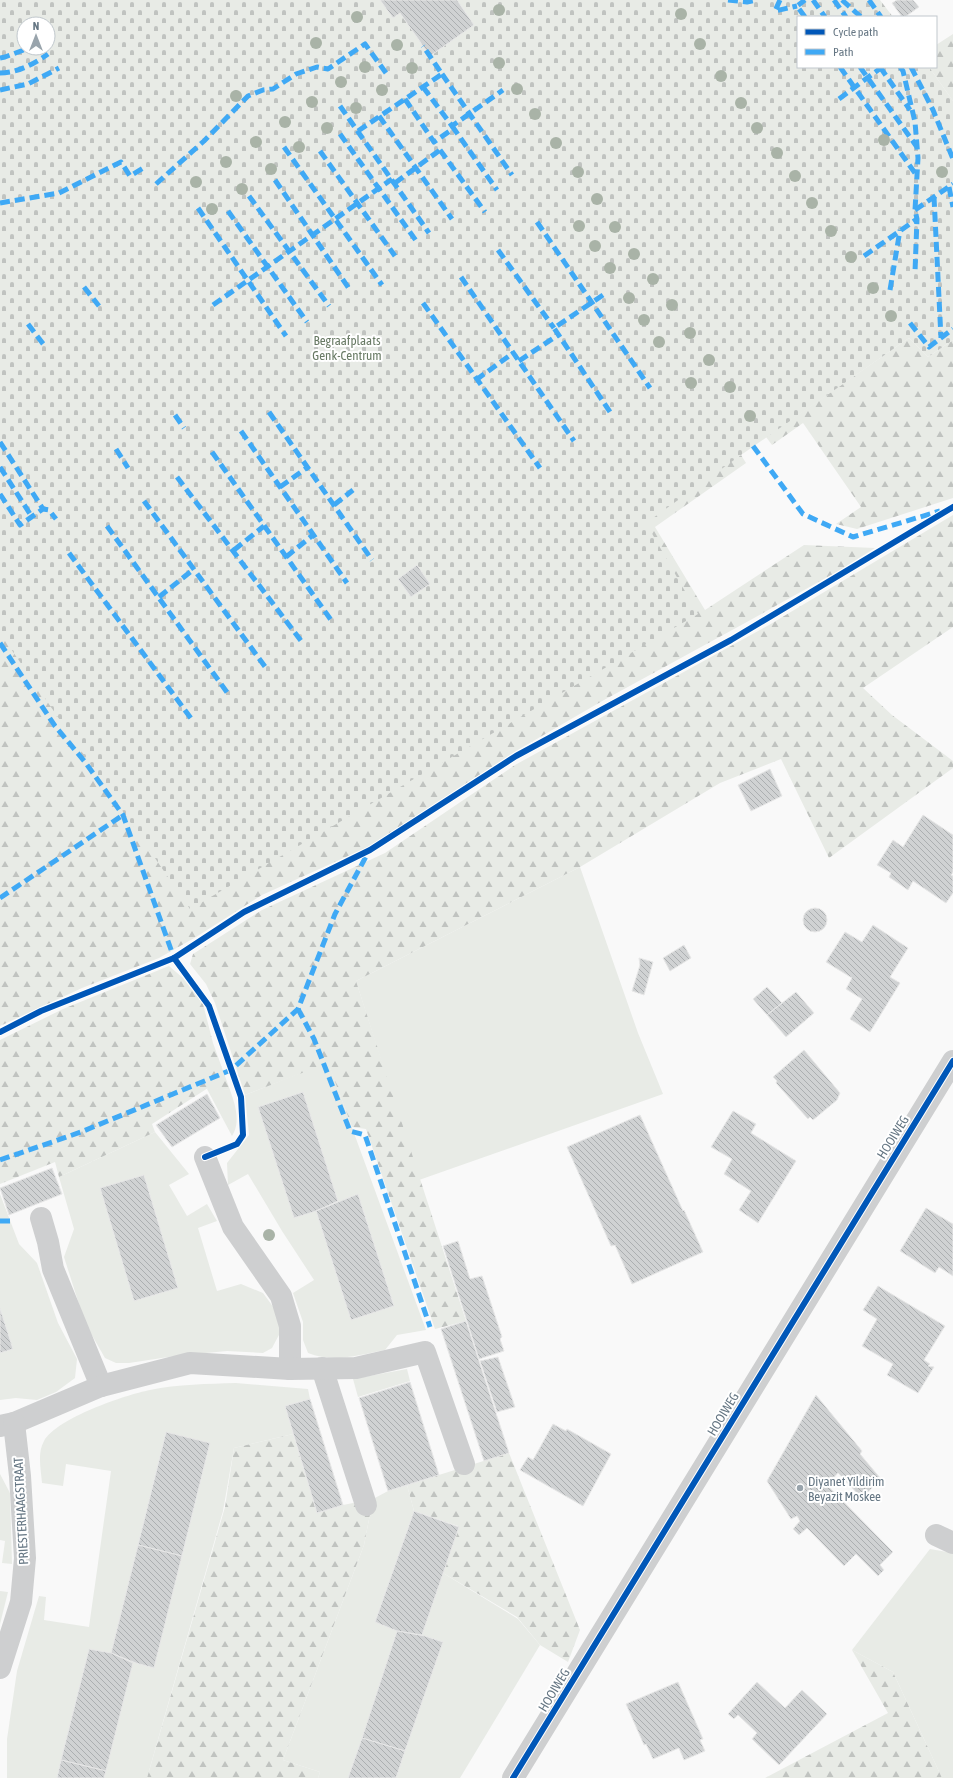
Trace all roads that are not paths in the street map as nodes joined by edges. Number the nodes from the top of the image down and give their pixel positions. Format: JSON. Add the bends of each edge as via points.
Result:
{"nodes":[{"id":1,"x":953,"y":1061,"type":"edge"},
{"id":2,"x":205,"y":1157,"type":"dead end"},
{"id":3,"x":42,"y":1218,"type":"dead end"},
{"id":4,"x":322,"y":1368,"type":"junction"},
{"id":5,"x":290,"y":1369,"type":"junction"},
{"id":6,"x":101,"y":1386,"type":"junction"},
{"id":7,"x":7,"y":1425,"type":"edge"},
{"id":8,"x":464,"y":1464,"type":"dead end"},
{"id":9,"x":366,"y":1505,"type":"dead end"},
{"id":10,"x":0,"y":1668,"type":"edge"},
{"id":11,"x":513,"y":1778,"type":"edge"}],
"edges":[{"from":1,"to":11,"type":"street","name":"HOOIWEG"},
{"from":2,"to":5,"type":"street","via":[[233,1227],[281,1296],[290,1326]]},
{"from":3,"to":6,"type":"street","via":[[53,1269]]},
{"from":4,"to":5,"type":"street","name":"PRIESTERHAAGSTRAAT"},
{"from":4,"to":8,"type":"street","name":"PRIESTERHAAGSTRAAT","via":[[356,1368],[425,1352]]},
{"from":4,"to":9,"type":"street"},
{"from":5,"to":6,"type":"street","name":"PRIESTERHAAGSTRAAT","via":[[190,1363]]},
{"from":6,"to":7,"type":"street","name":"PRIESTERHAAGSTRAAT"},
{"from":7,"to":10,"type":"street","name":"PRIESTERHAAGSTRAAT","via":[[20,1476],[25,1558],[21,1602]]}]}
